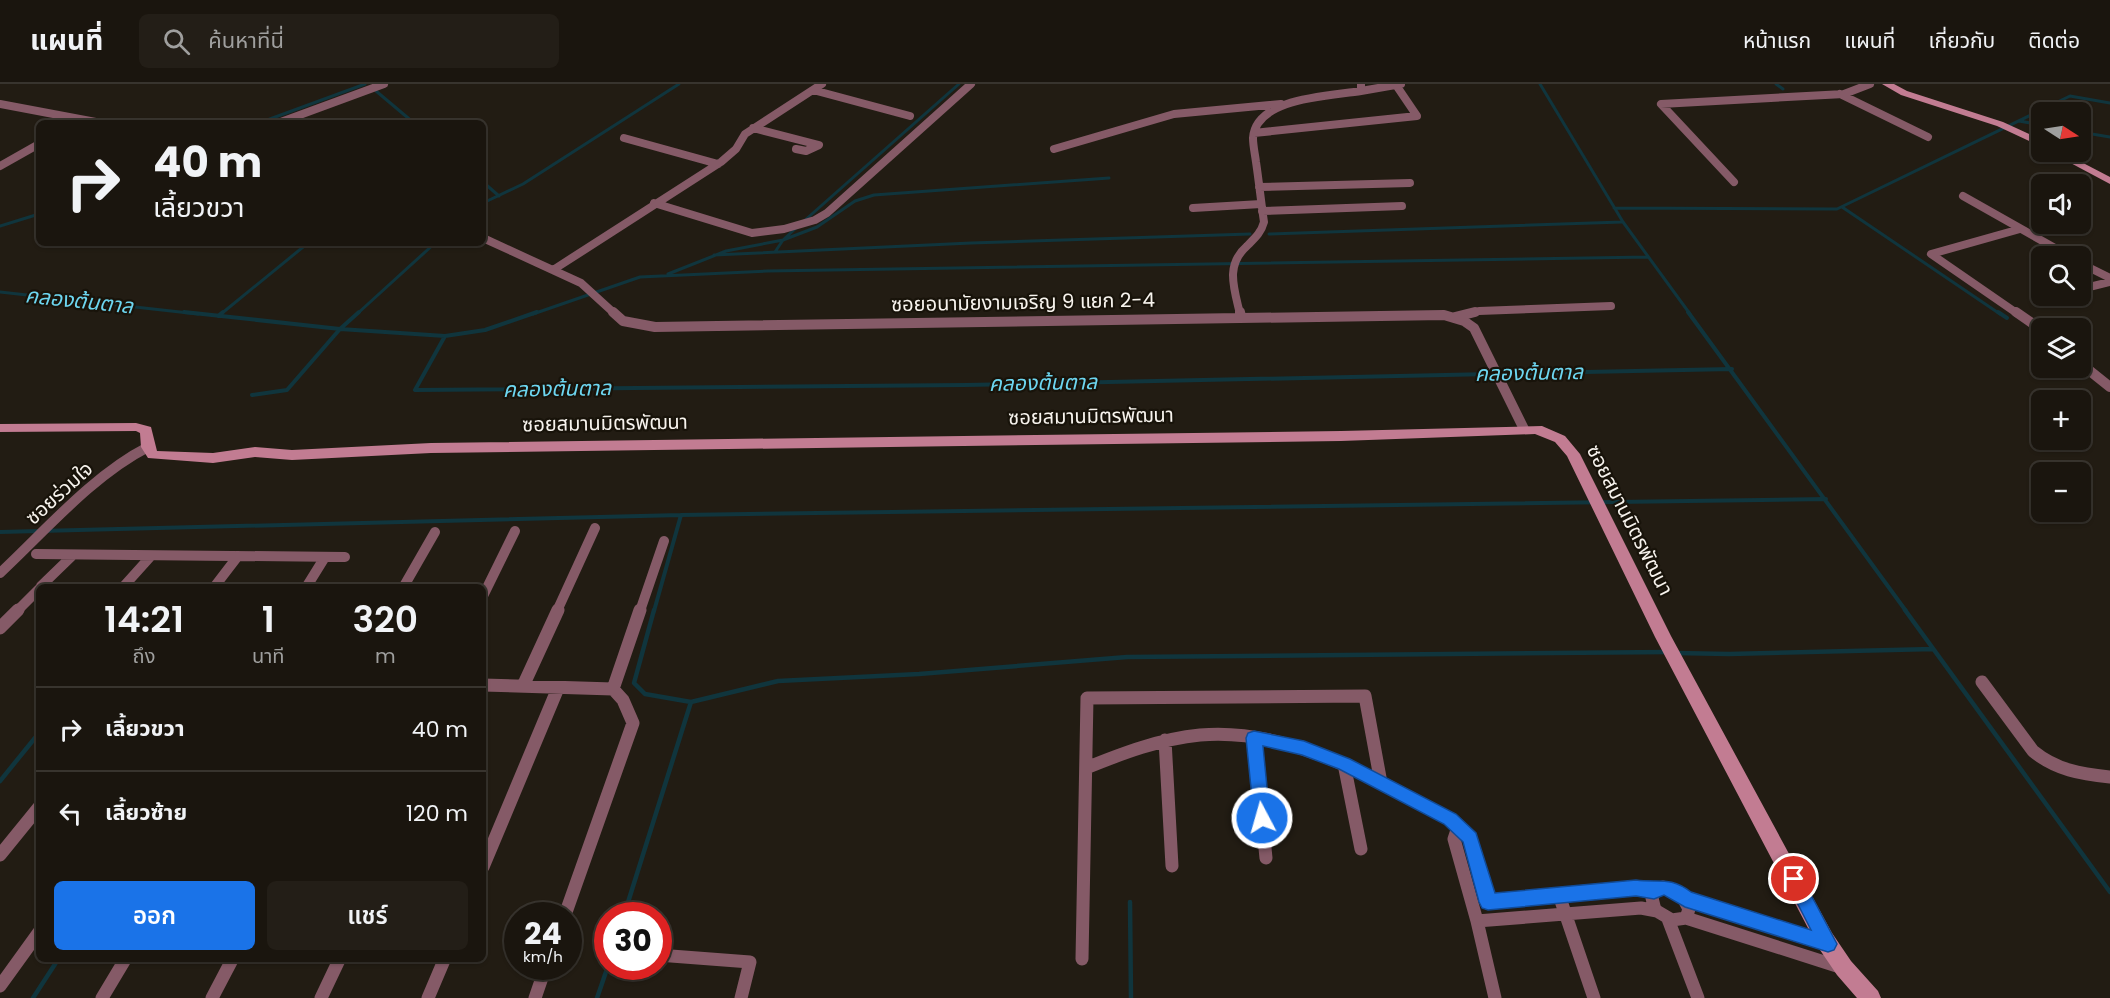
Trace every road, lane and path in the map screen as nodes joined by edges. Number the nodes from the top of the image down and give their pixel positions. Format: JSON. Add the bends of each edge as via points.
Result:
{"nodes":[{"id":1,"x":384,"y":84,"type":"edge"},
{"id":2,"x":822,"y":84,"type":"edge"},
{"id":3,"x":971,"y":84,"type":"edge"},
{"id":4,"x":1399,"y":84,"type":"edge"},
{"id":5,"x":1869,"y":84,"type":"edge"},
{"id":6,"x":1887,"y":84,"type":"edge"},
{"id":7,"x":1361,"y":88,"type":"edge"},
{"id":8,"x":813,"y":90,"type":"junction"},
{"id":9,"x":1840,"y":94,"type":"junction"},
{"id":10,"x":1285,"y":104,"type":"junction"},
{"id":11,"x":1,"y":105,"type":"edge"},
{"id":12,"x":910,"y":116,"type":"dead end"},
{"id":13,"x":290,"y":119,"type":"junction"},
{"id":14,"x":74,"y":120,"type":"edge"},
{"id":15,"x":287,"y":120,"type":"edge"},
{"id":16,"x":294,"y":120,"type":"edge"},
{"id":17,"x":753,"y":128,"type":"junction"},
{"id":18,"x":1254,"y":133,"type":"junction"},
{"id":19,"x":1928,"y":137,"type":"dead end"},
{"id":20,"x":624,"y":138,"type":"dead end"},
{"id":21,"x":2031,"y":139,"type":"edge"},
{"id":22,"x":36,"y":146,"type":"edge"},
{"id":23,"x":796,"y":149,"type":"dead end"},
{"id":24,"x":1054,"y":149,"type":"dead end"},
{"id":25,"x":2074,"y":162,"type":"edge"},
{"id":26,"x":718,"y":164,"type":"junction"},
{"id":27,"x":0,"y":166,"type":"edge"},
{"id":28,"x":2110,"y":181,"type":"edge"},
{"id":29,"x":1734,"y":182,"type":"dead end"},
{"id":30,"x":1410,"y":183,"type":"dead end"},
{"id":31,"x":1259,"y":187,"type":"junction"},
{"id":32,"x":1964,"y":196,"type":"dead end"},
{"id":33,"x":654,"y":203,"type":"junction"},
{"id":34,"x":1402,"y":206,"type":"dead end"},
{"id":35,"x":1192,"y":208,"type":"dead end"},
{"id":36,"x":1262,"y":208,"type":"junction"},
{"id":37,"x":2020,"y":229,"type":"junction"},
{"id":38,"x":486,"y":239,"type":"edge"},
{"id":39,"x":2051,"y":246,"type":"edge"},
{"id":40,"x":2091,"y":269,"type":"edge"},
{"id":41,"x":553,"y":270,"type":"junction"},
{"id":42,"x":2110,"y":280,"type":"edge"},
{"id":43,"x":2091,"y":286,"type":"edge"},
{"id":44,"x":1611,"y":306,"type":"dead end"},
{"id":45,"x":1241,"y":317,"type":"junction"},
{"id":46,"x":1455,"y":317,"type":"junction"},
{"id":47,"x":2031,"y":322,"type":"edge"},
{"id":48,"x":2091,"y":372,"type":"edge"},
{"id":49,"x":2110,"y":387,"type":"edge"},
{"id":50,"x":0,"y":428,"type":"edge"},
{"id":51,"x":1524,"y":429,"type":"junction"},
{"id":52,"x":147,"y":447,"type":"junction"},
{"id":53,"x":595,"y":528,"type":"dead end"},
{"id":54,"x":515,"y":531,"type":"dead end"},
{"id":55,"x":435,"y":532,"type":"dead end"},
{"id":56,"x":664,"y":541,"type":"dead end"},
{"id":57,"x":36,"y":554,"type":"dead end"},
{"id":58,"x":72,"y":556,"type":"junction"},
{"id":59,"x":151,"y":556,"type":"junction"},
{"id":60,"x":238,"y":556,"type":"junction"},
{"id":61,"x":325,"y":557,"type":"junction"},
{"id":62,"x":345,"y":557,"type":"dead end"},
{"id":63,"x":0,"y":573,"type":"edge"},
{"id":64,"x":44,"y":584,"type":"edge"},
{"id":65,"x":126,"y":584,"type":"edge"},
{"id":66,"x":216,"y":584,"type":"edge"},
{"id":67,"x":308,"y":584,"type":"edge"},
{"id":68,"x":405,"y":584,"type":"edge"},
{"id":69,"x":486,"y":590,"type":"edge"},
{"id":70,"x":36,"y":592,"type":"edge"},
{"id":71,"x":0,"y":628,"type":"edge"},
{"id":72,"x":1982,"y":682,"type":"dead end"},
{"id":73,"x":486,"y":685,"type":"edge"},
{"id":74,"x":523,"y":686,"type":"junction"},
{"id":75,"x":558,"y":688,"type":"junction"},
{"id":76,"x":613,"y":689,"type":"junction"},
{"id":77,"x":1254,"y":738,"type":"junction"},
{"id":78,"x":1165,"y":740,"type":"junction"},
{"id":79,"x":1344,"y":764,"type":"junction"},
{"id":80,"x":1086,"y":768,"type":"junction"},
{"id":81,"x":2110,"y":777,"type":"edge"},
{"id":82,"x":1381,"y":783,"type":"junction"},
{"id":83,"x":36,"y":811,"type":"edge"},
{"id":84,"x":1458,"y":828,"type":"junction"},
{"id":85,"x":1361,"y":849,"type":"dead end"},
{"id":86,"x":0,"y":855,"type":"edge"},
{"id":87,"x":1266,"y":858,"type":"dead end"},
{"id":88,"x":486,"y":860,"type":"edge"},
{"id":89,"x":1172,"y":866,"type":"dead end"},
{"id":90,"x":1654,"y":891,"type":"junction"},
{"id":91,"x":1559,"y":895,"type":"junction"},
{"id":92,"x":1685,"y":899,"type":"junction"},
{"id":93,"x":569,"y":902,"type":"edge"},
{"id":94,"x":1488,"y":902,"type":"junction"},
{"id":95,"x":1472,"y":903,"type":"junction"},
{"id":96,"x":1565,"y":914,"type":"junction"},
{"id":97,"x":1662,"y":915,"type":"junction"},
{"id":98,"x":1686,"y":918,"type":"junction"},
{"id":99,"x":1477,"y":921,"type":"junction"},
{"id":100,"x":36,"y":936,"type":"edge"},
{"id":101,"x":1828,"y":944,"type":"junction"},
{"id":102,"x":672,"y":956,"type":"edge"},
{"id":103,"x":1082,"y":959,"type":"dead end"},
{"id":104,"x":124,"y":962,"type":"edge"},
{"id":105,"x":231,"y":962,"type":"edge"},
{"id":106,"x":338,"y":962,"type":"edge"},
{"id":107,"x":443,"y":962,"type":"edge"},
{"id":108,"x":1844,"y":968,"type":"junction"},
{"id":109,"x":541,"y":980,"type":"edge"},
{"id":110,"x":0,"y":986,"type":"edge"},
{"id":111,"x":102,"y":998,"type":"edge"},
{"id":112,"x":212,"y":998,"type":"edge"},
{"id":113,"x":321,"y":998,"type":"edge"},
{"id":114,"x":428,"y":998,"type":"edge"},
{"id":115,"x":535,"y":998,"type":"edge"},
{"id":116,"x":741,"y":998,"type":"edge"},
{"id":117,"x":1495,"y":998,"type":"edge"},
{"id":118,"x":1594,"y":998,"type":"edge"},
{"id":119,"x":1698,"y":998,"type":"edge"},
{"id":120,"x":1871,"y":998,"type":"edge"}],
"edges":[{"from":1,"to":13,"type":"street"},
{"from":2,"to":8,"type":"street"},
{"from":3,"to":33,"type":"street","via":[[815,220],[752,233]]},
{"from":4,"to":7,"type":"street"},
{"from":4,"to":18,"type":"street","via":[[1418,116]]},
{"from":5,"to":9,"type":"street"},
{"from":6,"to":21,"type":"street","via":[[1990,120]]},
{"from":7,"to":10,"type":"street"},
{"from":8,"to":12,"type":"street"},
{"from":8,"to":17,"type":"street"},
{"from":9,"to":19,"type":"street"},
{"from":9,"to":29,"type":"street","via":[[1661,104]]},
{"from":10,"to":18,"type":"street","via":[[1269,113]]},
{"from":10,"to":24,"type":"street","via":[[1174,114]]},
{"from":11,"to":14,"type":"street"},
{"from":13,"to":15,"type":"street"},
{"from":13,"to":16,"type":"street"},
{"from":17,"to":23,"type":"street","via":[[819,145],[806,151]]},
{"from":17,"to":26,"type":"street"},
{"from":18,"to":31,"type":"street"},
{"from":20,"to":26,"type":"street"},
{"from":22,"to":27,"type":"street"},
{"from":25,"to":28,"type":"street"},
{"from":26,"to":33,"type":"street"},
{"from":30,"to":31,"type":"street"},
{"from":31,"to":36,"type":"street"},
{"from":32,"to":37,"type":"street"},
{"from":33,"to":41,"type":"street"},
{"from":34,"to":36,"type":"street"},
{"from":35,"to":36,"type":"street"},
{"from":36,"to":45,"type":"street","via":[[1262,231],[1234,263]]},
{"from":37,"to":39,"type":"street"},
{"from":37,"to":47,"type":"street","via":[[1931,254]]},
{"from":38,"to":41,"type":"street","name":"ซอยอนามัยงามเจริญ 9 แยก 2-4"},
{"from":40,"to":42,"type":"street"},
{"from":41,"to":45,"type":"street","name":"ซอยอนามัยงามเจริญ 9 แยก 2-4","via":[[592,292],[623,321],[654,327]]},
{"from":42,"to":43,"type":"street"},
{"from":44,"to":46,"type":"street","name":"ซอยอนามัยงามเจริญ 9 แยก 2-4","via":[[1479,310]]},
{"from":45,"to":46,"type":"street","name":"ซอยอนามัยงามเจริญ 9 แยก 2-4"},
{"from":46,"to":51,"type":"street","via":[[1474,328]]},
{"from":48,"to":49,"type":"street"},
{"from":50,"to":52,"type":"street","via":[[136,427],[146,430]]},
{"from":51,"to":52,"type":"street","name":"ซอยสมานมิตรพัฒนา","via":[[1353,436],[430,448],[311,454],[255,452],[213,458],[157,456]]},
{"from":51,"to":101,"type":"street","name":"ซอยสมานมิตรพัฒนา","via":[[1537,429],[1560,439],[1573,454],[1663,637]]},
{"from":52,"to":63,"type":"street","name":"ซอยร่วมใจ","via":[[117,466]]},
{"from":53,"to":74,"type":"street"},
{"from":54,"to":69,"type":"street"},
{"from":55,"to":68,"type":"street"},
{"from":56,"to":76,"type":"street"},
{"from":57,"to":58,"type":"street"},
{"from":58,"to":59,"type":"street"},
{"from":58,"to":64,"type":"street"},
{"from":59,"to":60,"type":"street"},
{"from":59,"to":65,"type":"street"},
{"from":60,"to":61,"type":"street"},
{"from":60,"to":66,"type":"street"},
{"from":61,"to":62,"type":"street"},
{"from":61,"to":67,"type":"street"},
{"from":70,"to":71,"type":"street"},
{"from":72,"to":81,"type":"street","via":[[2043,760],[2061,770]]},
{"from":73,"to":74,"type":"street"},
{"from":74,"to":75,"type":"street"},
{"from":75,"to":76,"type":"street"},
{"from":75,"to":88,"type":"street"},
{"from":76,"to":93,"type":"street","via":[[623,700],[633,723]]},
{"from":77,"to":78,"type":"street","via":[[1219,735]]},
{"from":77,"to":79,"type":"street","via":[[1304,748]]},
{"from":77,"to":87,"type":"street"},
{"from":78,"to":80,"type":"street"},
{"from":78,"to":89,"type":"street"},
{"from":79,"to":82,"type":"street"},
{"from":79,"to":85,"type":"street"},
{"from":80,"to":82,"type":"street","via":[[1088,698],[1365,696]]},
{"from":80,"to":103,"type":"street"},
{"from":82,"to":84,"type":"street","via":[[1450,819]]},
{"from":83,"to":86,"type":"street"},
{"from":84,"to":94,"type":"street","via":[[1470,838]]},
{"from":84,"to":95,"type":"street","via":[[1454,839]]},
{"from":90,"to":91,"type":"street","via":[[1636,888]]},
{"from":90,"to":92,"type":"street","via":[[1669,888]]},
{"from":90,"to":97,"type":"street","via":[[1651,899]]},
{"from":91,"to":94,"type":"street"},
{"from":91,"to":96,"type":"street"},
{"from":92,"to":98,"type":"street","via":[[1689,909]]},
{"from":92,"to":101,"type":"street"},
{"from":94,"to":95,"type":"street"},
{"from":95,"to":99,"type":"street"},
{"from":96,"to":97,"type":"street","via":[[1641,908]]},
{"from":96,"to":99,"type":"street"},
{"from":96,"to":118,"type":"street"},
{"from":97,"to":98,"type":"street"},
{"from":97,"to":119,"type":"street"},
{"from":98,"to":108,"type":"street"},
{"from":99,"to":117,"type":"street"},
{"from":100,"to":110,"type":"street"},
{"from":101,"to":108,"type":"street","name":"ซอยสมานมิตรพัฒนา"},
{"from":102,"to":116,"type":"street","via":[[750,962]]},
{"from":104,"to":111,"type":"street"},
{"from":105,"to":112,"type":"street"},
{"from":106,"to":113,"type":"street"},
{"from":107,"to":114,"type":"street"},
{"from":108,"to":120,"type":"street","name":"ซอยสมานมิตรพัฒนา"},
{"from":109,"to":115,"type":"street"}]}
